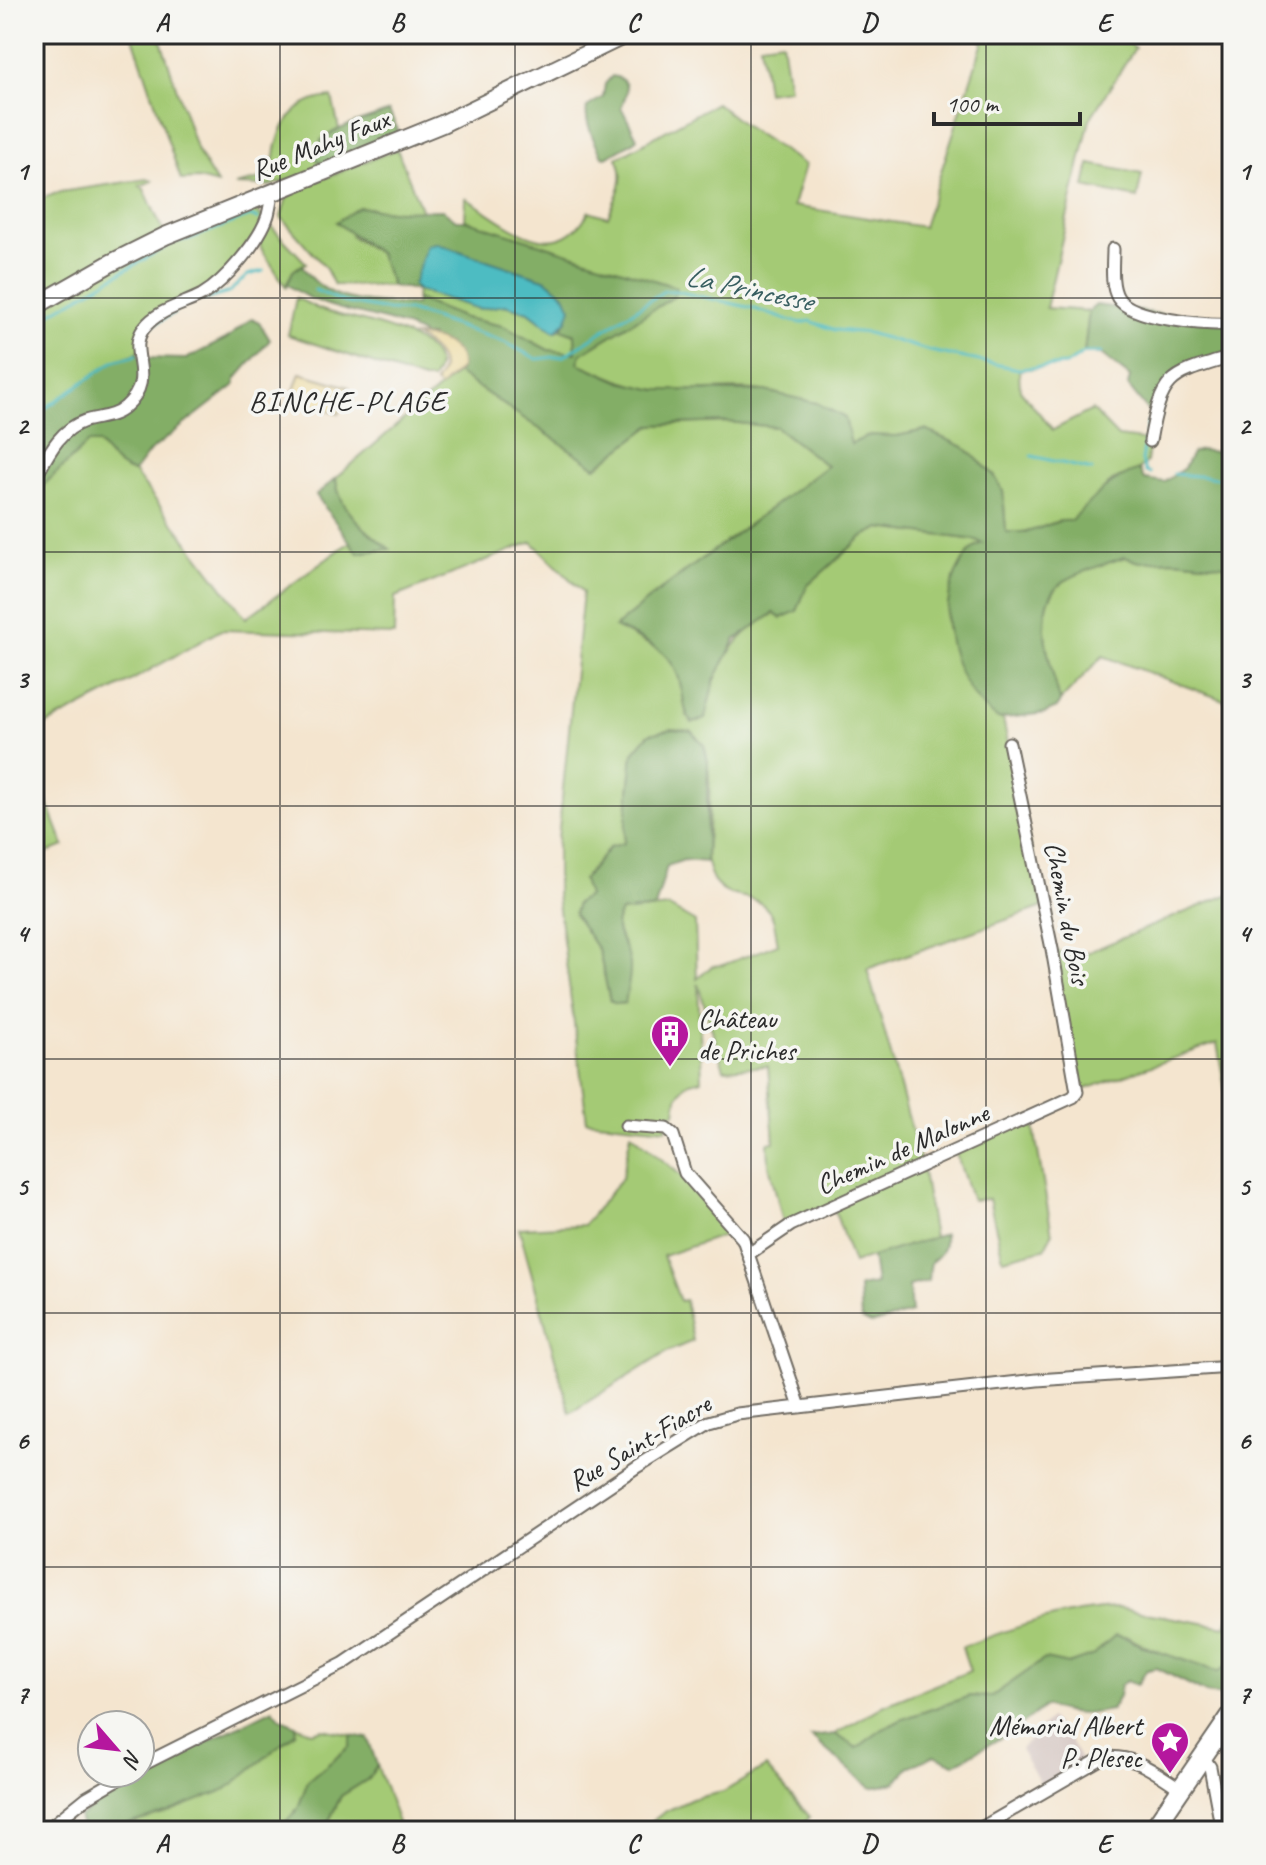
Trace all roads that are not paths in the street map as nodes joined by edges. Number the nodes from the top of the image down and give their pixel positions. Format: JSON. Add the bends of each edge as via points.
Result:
{"nodes":[{"id":1,"x":627,"y":34,"type":"edge"},
{"id":2,"x":273,"y":191,"type":"junction"},
{"id":3,"x":1113,"y":249,"type":"dead end"},
{"id":4,"x":34,"y":307,"type":"edge"},
{"id":5,"x":1232,"y":324,"type":"edge"},
{"id":6,"x":1232,"y":357,"type":"edge"},
{"id":7,"x":1150,"y":441,"type":"dead end"},
{"id":8,"x":34,"y":480,"type":"edge"},
{"id":9,"x":1009,"y":743,"type":"dead end"},
{"id":10,"x":1077,"y":1092,"type":"joint"},
{"id":11,"x":626,"y":1126,"type":"dead end"},
{"id":12,"x":750,"y":1253,"type":"junction"},
{"id":13,"x":1232,"y":1367,"type":"edge"},
{"id":14,"x":800,"y":1407,"type":"junction"},
{"id":15,"x":1232,"y":1714,"type":"edge"},
{"id":16,"x":1203,"y":1757,"type":"junction"},
{"id":17,"x":156,"y":1758,"type":"edge"},
{"id":18,"x":101,"y":1789,"type":"edge"},
{"id":19,"x":1181,"y":1789,"type":"junction"},
{"id":20,"x":45,"y":1831,"type":"edge"},
{"id":21,"x":976,"y":1831,"type":"edge"},
{"id":22,"x":1152,"y":1831,"type":"edge"},
{"id":23,"x":1222,"y":1831,"type":"edge"}],
"edges":[{"from":1,"to":2,"type":"street","name":"Rue Mahy Faux","via":[[442,124]]},
{"from":2,"to":4,"type":"street","name":"Rue Mahy Faux","via":[[165,236]]},
{"from":2,"to":8,"type":"street","via":[[264,224],[227,275],[155,318],[140,333],[142,376],[132,400],[117,413],[72,427],[54,444]]},
{"from":3,"to":5,"type":"street","via":[[1115,289],[1124,304],[1183,322]]},
{"from":6,"to":7,"type":"street","via":[[1173,377]]},
{"from":9,"to":10,"type":"street","name":"Chemin du Bois"},
{"from":10,"to":12,"type":"street","name":"Chemin de Malonne","via":[[791,1225]]},
{"from":11,"to":12,"type":"street","via":[[666,1129],[673,1135],[685,1173]]},
{"from":12,"to":14,"type":"street"},
{"from":13,"to":14,"type":"street","name":"Rue Saint-Fiacre","via":[[1037,1380]]},
{"from":14,"to":17,"type":"street","name":"Rue Saint-Fiacre","via":[[709,1422],[343,1664]]},
{"from":15,"to":16,"type":"main road"},
{"from":16,"to":19,"type":"main road"},
{"from":16,"to":23,"type":"street","via":[[1210,1767]]},
{"from":18,"to":20,"type":"street"},
{"from":19,"to":21,"type":"street","via":[[1135,1761],[1102,1758]]},
{"from":19,"to":22,"type":"main road"}]}
